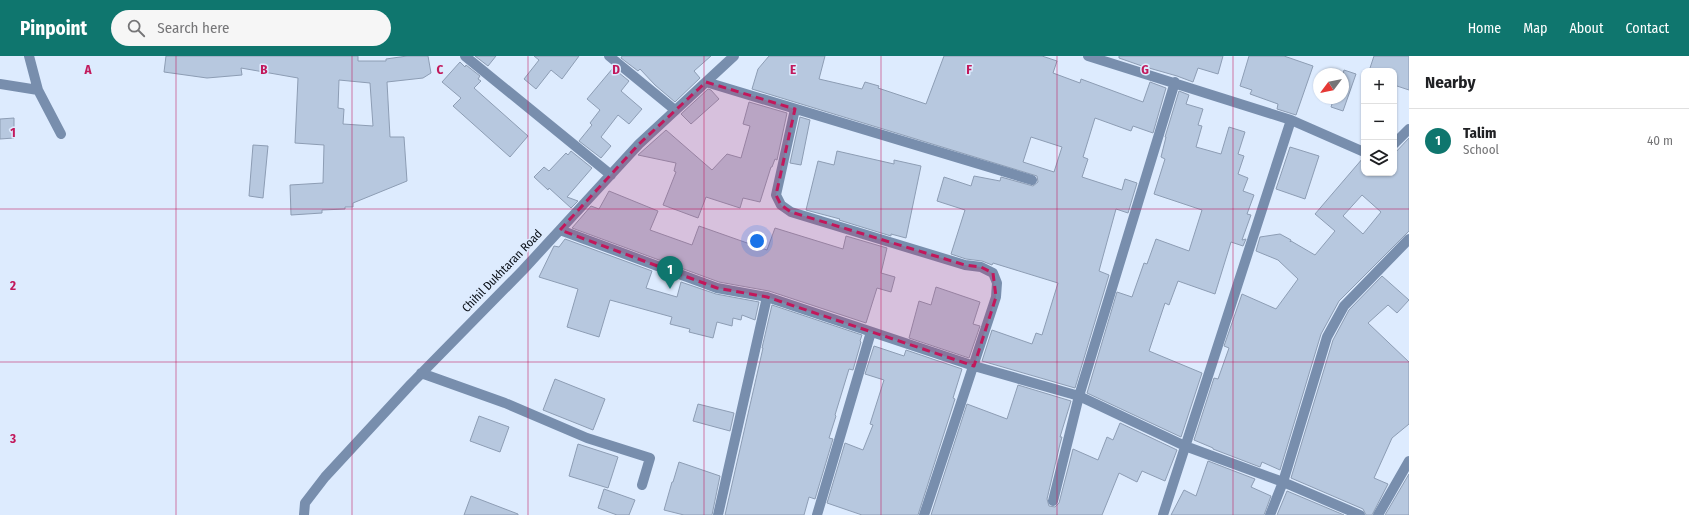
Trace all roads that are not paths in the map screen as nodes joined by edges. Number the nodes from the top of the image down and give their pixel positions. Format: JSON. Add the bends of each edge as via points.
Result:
{"nodes":[{"id":1,"x":29,"y":56,"type":"edge"},
{"id":2,"x":465,"y":56,"type":"edge"},
{"id":3,"x":609,"y":56,"type":"edge"},
{"id":4,"x":734,"y":56,"type":"edge"},
{"id":5,"x":1088,"y":56,"type":"edge"},
{"id":6,"x":706,"y":82,"type":"junction"},
{"id":7,"x":1175,"y":82,"type":"junction"},
{"id":8,"x":0,"y":84,"type":"edge"},
{"id":9,"x":38,"y":90,"type":"junction"},
{"id":10,"x":795,"y":109,"type":"junction"},
{"id":11,"x":675,"y":110,"type":"junction"},
{"id":12,"x":1291,"y":120,"type":"junction"},
{"id":13,"x":1409,"y":129,"type":"edge"},
{"id":14,"x":61,"y":134,"type":"dead end"},
{"id":15,"x":1397,"y":141,"type":"edge"},
{"id":16,"x":1361,"y":151,"type":"edge"},
{"id":17,"x":610,"y":175,"type":"junction"},
{"id":18,"x":1032,"y":180,"type":"dead end"},
{"id":19,"x":560,"y":230,"type":"junction"},
{"id":20,"x":1409,"y":239,"type":"edge"},
{"id":21,"x":767,"y":297,"type":"junction"},
{"id":22,"x":872,"y":332,"type":"junction"},
{"id":23,"x":974,"y":366,"type":"junction"},
{"id":24,"x":421,"y":373,"type":"junction"},
{"id":25,"x":1079,"y":396,"type":"junction"},
{"id":26,"x":1185,"y":446,"type":"junction"},
{"id":27,"x":1409,"y":461,"type":"edge"},
{"id":28,"x":1283,"y":482,"type":"junction"},
{"id":29,"x":642,"y":485,"type":"dead end"},
{"id":30,"x":1053,"y":501,"type":"dead end"},
{"id":31,"x":1354,"y":514,"type":"edge"},
{"id":32,"x":304,"y":515,"type":"edge"},
{"id":33,"x":718,"y":515,"type":"edge"},
{"id":34,"x":817,"y":515,"type":"edge"},
{"id":35,"x":924,"y":515,"type":"edge"},
{"id":36,"x":1163,"y":515,"type":"edge"},
{"id":37,"x":1270,"y":515,"type":"edge"},
{"id":38,"x":1378,"y":515,"type":"edge"}],
"edges":[{"from":1,"to":9,"type":"street"},
{"from":2,"to":17,"type":"street"},
{"from":3,"to":11,"type":"street"},
{"from":4,"to":6,"type":"street","name":"Chihil Dukhtaran Road"},
{"from":5,"to":7,"type":"street"},
{"from":6,"to":10,"type":"street"},
{"from":6,"to":11,"type":"street","name":"Chihil Dukhtaran Road"},
{"from":7,"to":12,"type":"street"},
{"from":7,"to":25,"type":"street"},
{"from":8,"to":9,"type":"street"},
{"from":9,"to":14,"type":"street"},
{"from":10,"to":18,"type":"street"},
{"from":10,"to":23,"type":"street","via":[[776,195],[781,205],[791,212],[965,265],[982,267],[993,273],[997,283],[996,297]]},
{"from":11,"to":17,"type":"street","name":"Chihil Dukhtaran Road"},
{"from":12,"to":16,"type":"street"},
{"from":12,"to":26,"type":"street"},
{"from":13,"to":15,"type":"street"},
{"from":17,"to":19,"type":"street","name":"Chihil Dukhtaran Road"},
{"from":19,"to":21,"type":"street","via":[[717,288]]},
{"from":19,"to":24,"type":"street","name":"Chihil Dukhtaran Road"},
{"from":20,"to":28,"type":"street","via":[[1344,306],[1328,337]]},
{"from":21,"to":22,"type":"street"},
{"from":21,"to":33,"type":"street"},
{"from":22,"to":23,"type":"street"},
{"from":22,"to":34,"type":"street"},
{"from":23,"to":25,"type":"street"},
{"from":23,"to":35,"type":"street"},
{"from":24,"to":29,"type":"street","via":[[505,403],[587,438],[650,458]]},
{"from":24,"to":32,"type":"street","name":"Chihil Dukhtaran Road","via":[[325,477],[305,503]]},
{"from":25,"to":26,"type":"street"},
{"from":25,"to":30,"type":"street"},
{"from":26,"to":28,"type":"street"},
{"from":26,"to":36,"type":"street"},
{"from":27,"to":38,"type":"street"},
{"from":28,"to":31,"type":"street"},
{"from":28,"to":37,"type":"street"}]}
